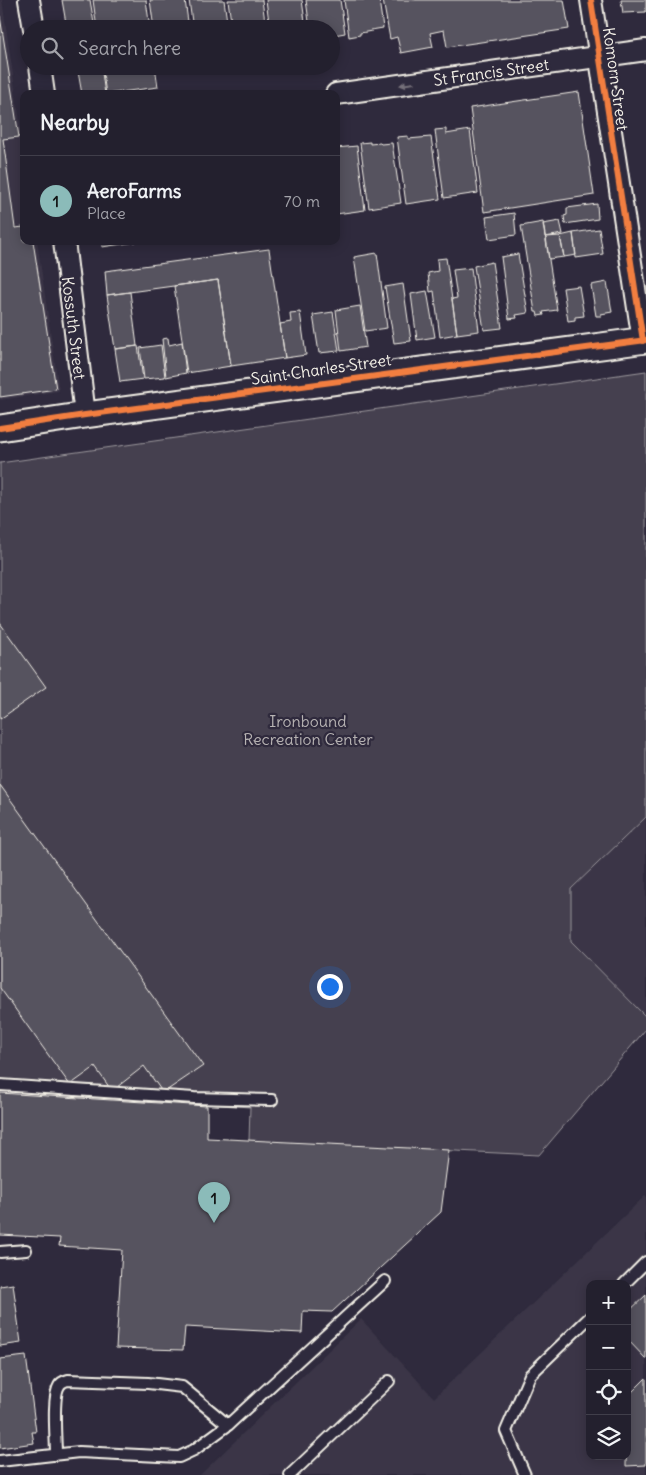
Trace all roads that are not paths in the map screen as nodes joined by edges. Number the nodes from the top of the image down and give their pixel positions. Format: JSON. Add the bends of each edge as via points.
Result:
{"nodes":[{"id":1,"x":29,"y":0,"type":"edge"},
{"id":2,"x":591,"y":0,"type":"edge"},
{"id":3,"x":32,"y":20,"type":"edge"},
{"id":4,"x":646,"y":50,"type":"edge"},
{"id":5,"x":599,"y":57,"type":"junction"},
{"id":6,"x":41,"y":75,"type":"edge"},
{"id":7,"x":43,"y":90,"type":"edge"},
{"id":8,"x":340,"y":93,"type":"edge"},
{"id":9,"x":64,"y":245,"type":"edge"},
{"id":10,"x":644,"y":340,"type":"edge"},
{"id":11,"x":85,"y":414,"type":"junction"},
{"id":12,"x":0,"y":428,"type":"edge"},
{"id":13,"x":0,"y":1085,"type":"edge"},
{"id":14,"x":272,"y":1100,"type":"dead end"},
{"id":15,"x":26,"y":1250,"type":"dead end"},
{"id":16,"x":0,"y":1252,"type":"edge"},
{"id":17,"x":646,"y":1262,"type":"edge"},
{"id":18,"x":628,"y":1280,"type":"edge"},
{"id":19,"x":385,"y":1281,"type":"dead end"},
{"id":20,"x":586,"y":1321,"type":"edge"},
{"id":21,"x":389,"y":1381,"type":"dead end"},
{"id":22,"x":228,"y":1425,"type":"junction"},
{"id":23,"x":56,"y":1454,"type":"junction"},
{"id":24,"x":0,"y":1461,"type":"edge"},
{"id":25,"x":290,"y":1475,"type":"edge"},
{"id":26,"x":525,"y":1475,"type":"edge"}],
"edges":[{"from":1,"to":3,"type":"street"},
{"from":2,"to":5,"type":"street","name":"Komorn Street"},
{"from":4,"to":5,"type":"street","name":"St Francis Street"},
{"from":5,"to":8,"type":"street","name":"St Francis Street","one_way":true},
{"from":5,"to":10,"type":"street","name":"Komorn Street"},
{"from":6,"to":7,"type":"street"},
{"from":9,"to":11,"type":"street","name":"Kossuth Street"},
{"from":10,"to":11,"type":"street","name":"Saint Charles Street"},
{"from":11,"to":12,"type":"street","name":"Saint Charles Street"},
{"from":13,"to":14,"type":"lane"},
{"from":15,"to":16,"type":"lane"},
{"from":17,"to":18,"type":"lane"},
{"from":19,"to":22,"type":"lane"},
{"from":20,"to":26,"type":"lane","via":[[530,1375],[506,1431]]},
{"from":21,"to":25,"type":"lane"},
{"from":22,"to":23,"type":"lane","via":[[194,1450],[179,1456],[96,1452]]},
{"from":22,"to":23,"type":"lane","via":[[182,1388],[148,1383],[68,1380],[62,1382],[56,1398]]},
{"from":23,"to":24,"type":"lane"}]}
